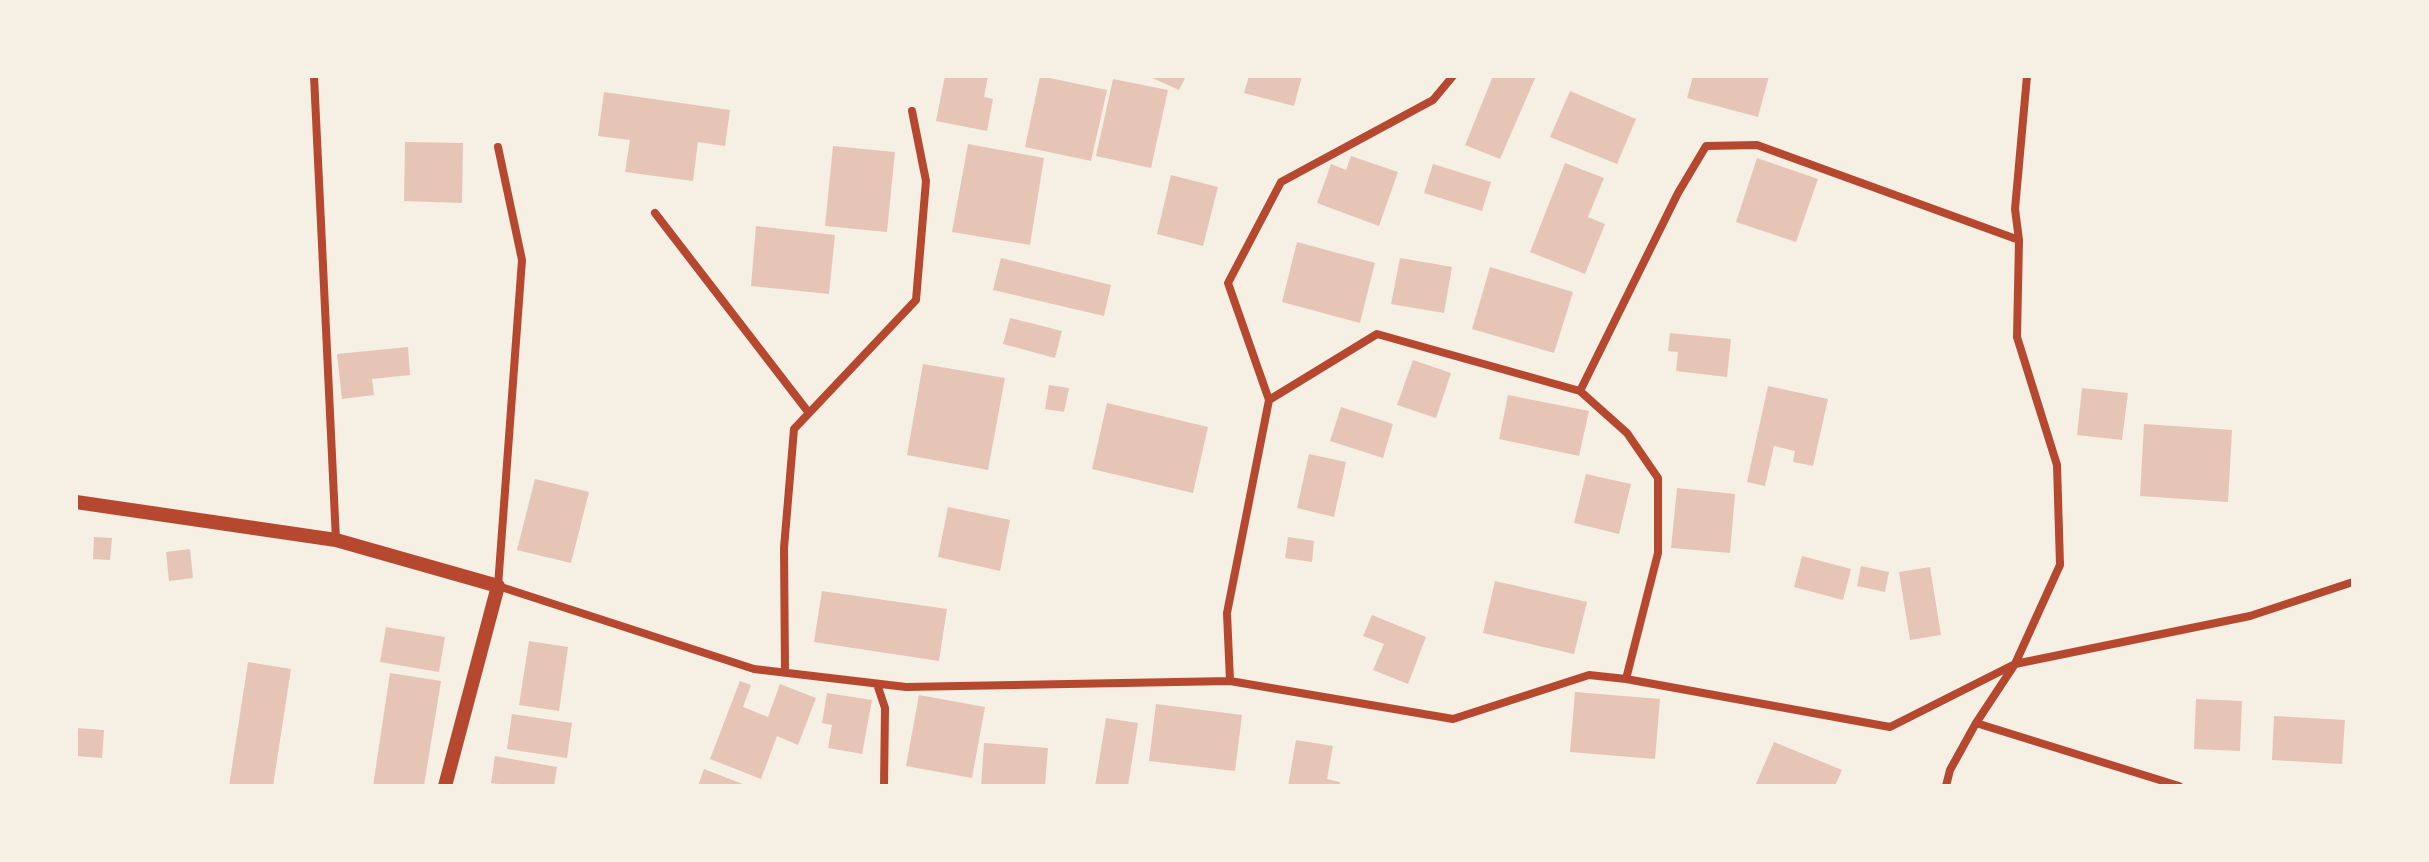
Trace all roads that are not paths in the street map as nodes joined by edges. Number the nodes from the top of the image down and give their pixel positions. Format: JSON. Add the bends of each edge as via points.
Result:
{"nodes":[{"id":1,"x":314,"y":76,"type":"edge"},
{"id":2,"x":1453,"y":76,"type":"edge"},
{"id":3,"x":2027,"y":76,"type":"edge"},
{"id":4,"x":912,"y":111,"type":"dead end"},
{"id":5,"x":498,"y":147,"type":"dead end"},
{"id":6,"x":655,"y":213,"type":"dead end"},
{"id":7,"x":2019,"y":240,"type":"junction"},
{"id":8,"x":1580,"y":391,"type":"junction"},
{"id":9,"x":1269,"y":400,"type":"junction"},
{"id":10,"x":809,"y":413,"type":"junction"},
{"id":11,"x":76,"y":502,"type":"edge"},
{"id":12,"x":336,"y":540,"type":"junction"},
{"id":13,"x":2353,"y":582,"type":"edge"},
{"id":14,"x":498,"y":586,"type":"junction"},
{"id":15,"x":2015,"y":664,"type":"junction"},
{"id":16,"x":785,"y":672,"type":"junction"},
{"id":17,"x":1626,"y":679,"type":"junction"},
{"id":18,"x":1230,"y":681,"type":"junction"},
{"id":19,"x":877,"y":684,"type":"junction"},
{"id":20,"x":1976,"y":723,"type":"junction"},
{"id":21,"x":445,"y":786,"type":"edge"},
{"id":22,"x":884,"y":786,"type":"edge"},
{"id":23,"x":1946,"y":786,"type":"edge"},
{"id":24,"x":2179,"y":786,"type":"edge"}],
"edges":[{"from":1,"to":12,"type":"street"},
{"from":2,"to":9,"type":"street","via":[[1433,100],[1281,182],[1228,283]]},
{"from":3,"to":7,"type":"street","via":[[2015,209]]},
{"from":4,"to":10,"type":"street","via":[[926,181],[916,300]]},
{"from":5,"to":14,"type":"street","via":[[522,260]]},
{"from":6,"to":10,"type":"street"},
{"from":7,"to":8,"type":"street","via":[[1757,145],[1706,146]]},
{"from":7,"to":15,"type":"street","via":[[2017,337],[2057,465],[2060,565]]},
{"from":8,"to":9,"type":"street","via":[[1377,334]]},
{"from":8,"to":17,"type":"street","via":[[1627,433],[1658,478],[1658,553]]},
{"from":9,"to":18,"type":"street","via":[[1227,613]]},
{"from":10,"to":16,"type":"street","via":[[794,429],[784,548]]},
{"from":11,"to":12,"type":"street"},
{"from":12,"to":14,"type":"street"},
{"from":13,"to":15,"type":"street","via":[[2250,616]]},
{"from":14,"to":16,"type":"street","via":[[754,669]]},
{"from":14,"to":21,"type":"street"},
{"from":15,"to":17,"type":"street","via":[[1890,727]]},
{"from":15,"to":20,"type":"street"},
{"from":16,"to":19,"type":"street"},
{"from":17,"to":18,"type":"street","via":[[1589,675],[1453,719]]},
{"from":18,"to":19,"type":"street"},
{"from":19,"to":22,"type":"street","via":[[885,708]]},
{"from":20,"to":23,"type":"street"},
{"from":20,"to":24,"type":"street"}]}
